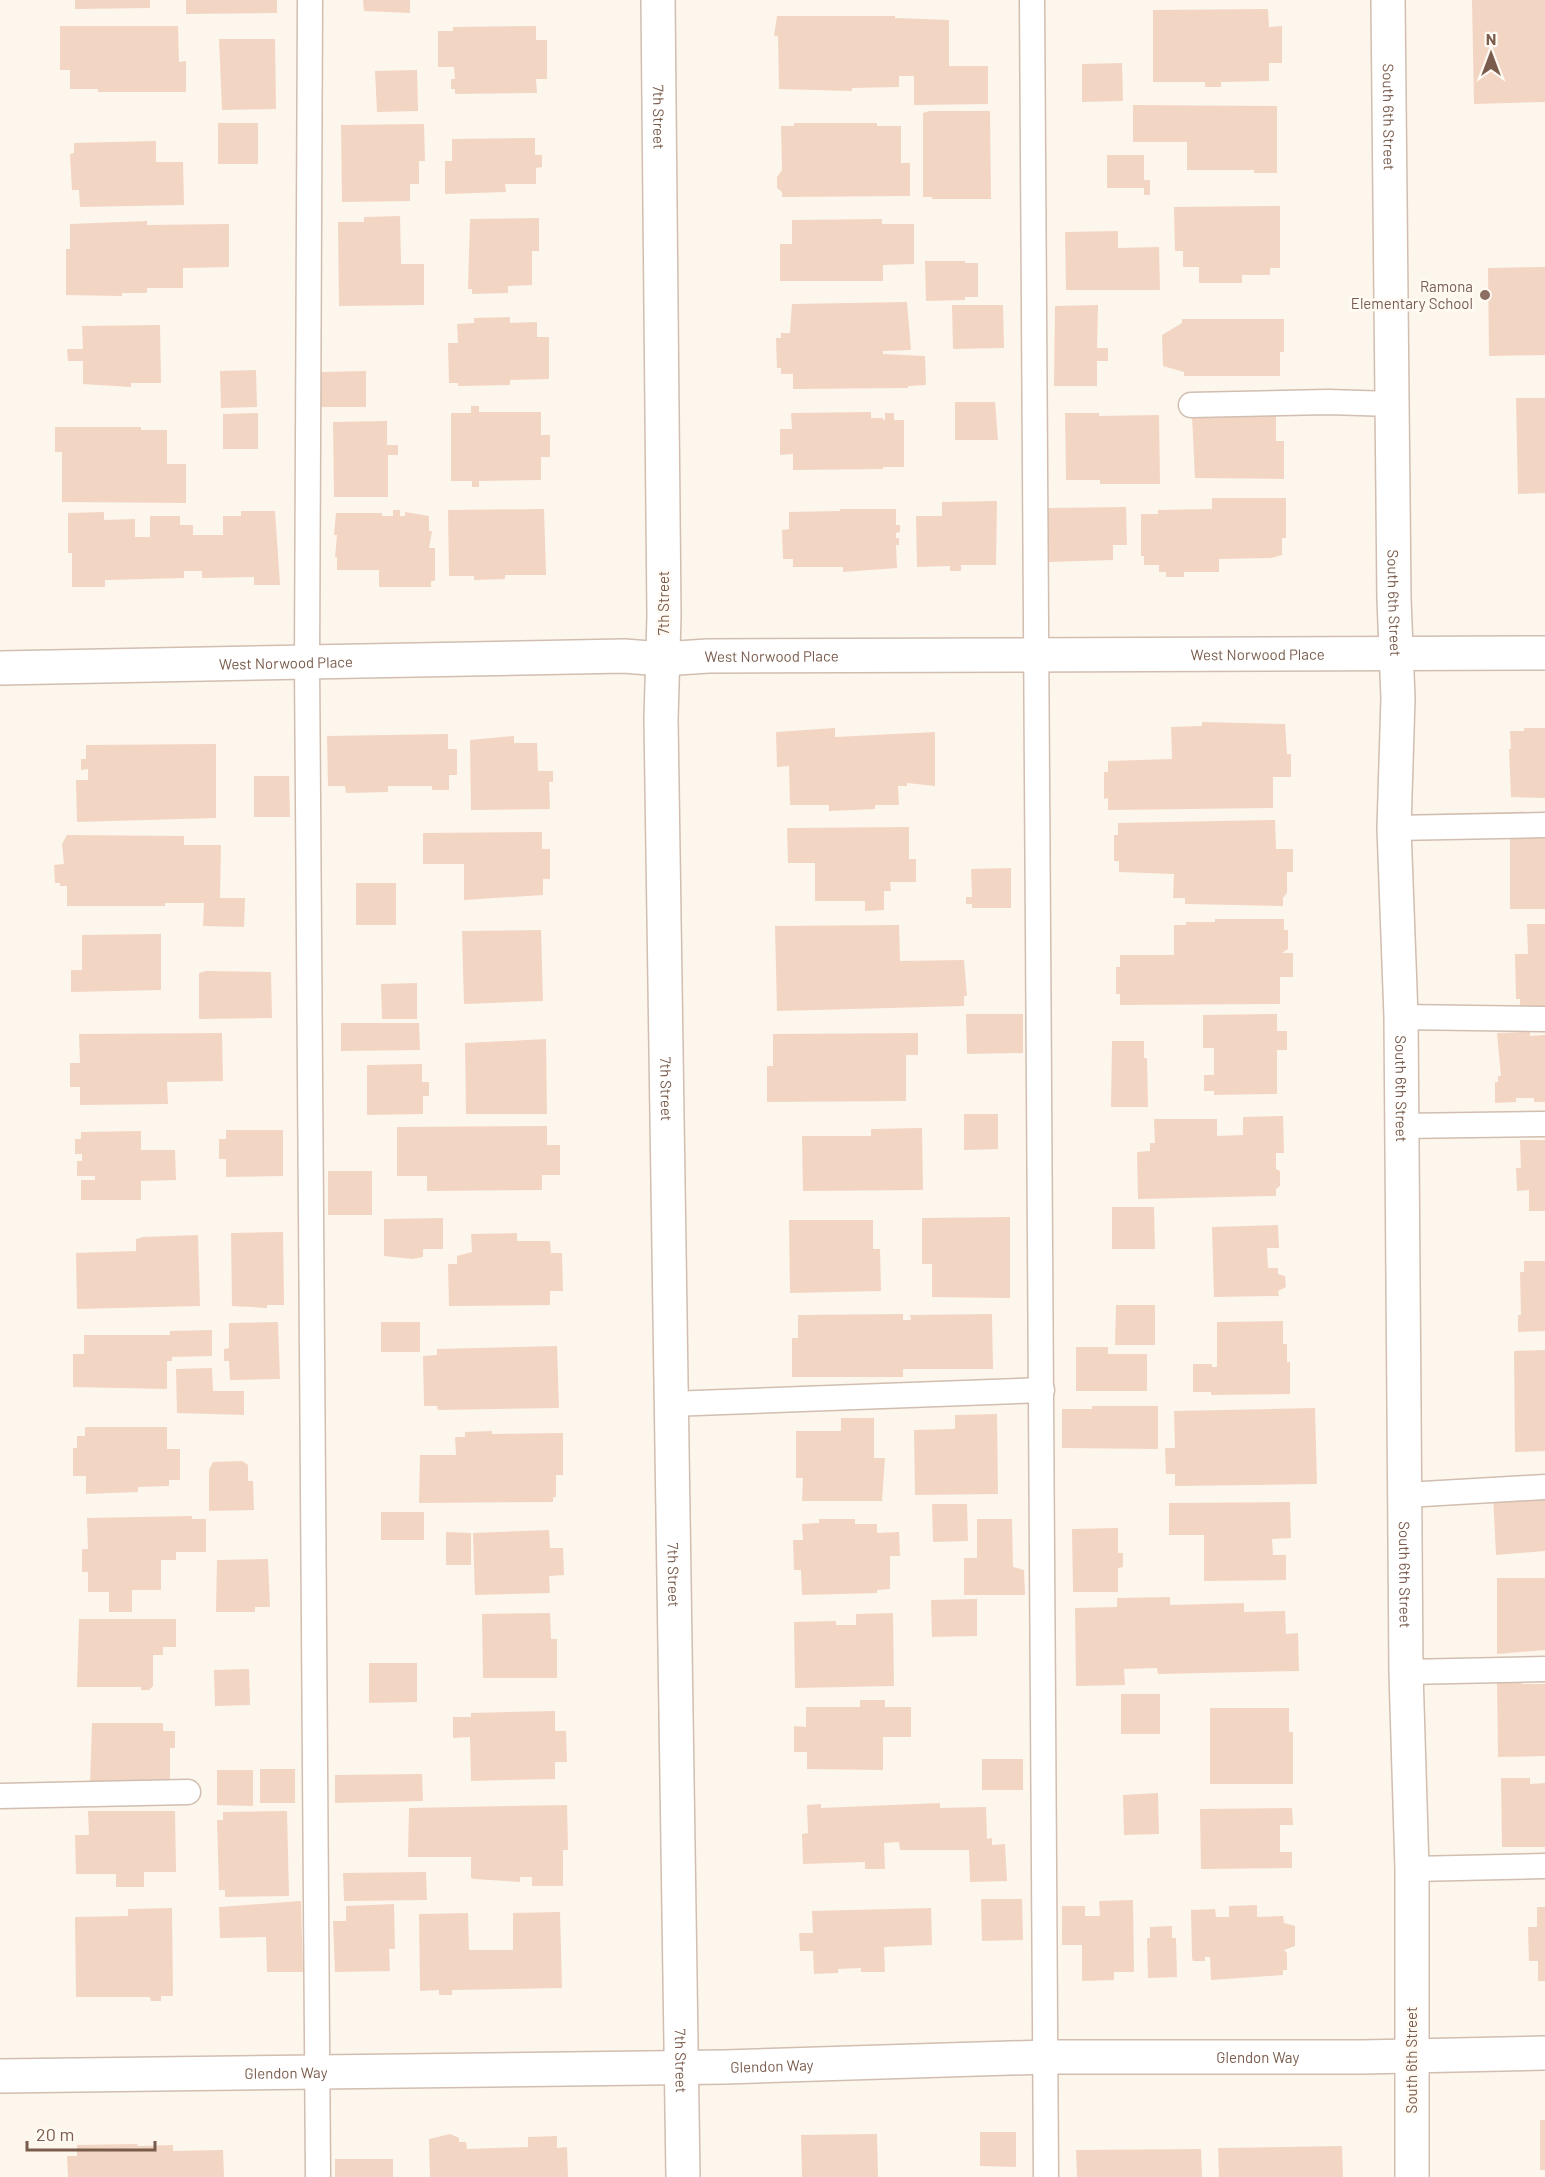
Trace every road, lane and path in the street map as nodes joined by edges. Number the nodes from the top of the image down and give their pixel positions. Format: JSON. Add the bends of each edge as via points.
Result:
{"nodes":[{"id":1,"x":310,"y":0,"type":"edge"},
{"id":2,"x":658,"y":0,"type":"edge"},
{"id":3,"x":1032,"y":0,"type":"edge"},
{"id":4,"x":1388,"y":0,"type":"edge"},
{"id":5,"x":1392,"y":404,"type":"junction"},
{"id":6,"x":1191,"y":405,"type":"dead end"},
{"id":7,"x":1036,"y":653,"type":"junction"},
{"id":8,"x":1397,"y":653,"type":"junction"},
{"id":9,"x":1545,"y":653,"type":"edge"},
{"id":10,"x":662,"y":659,"type":"junction"},
{"id":11,"x":307,"y":663,"type":"junction"},
{"id":12,"x":0,"y":668,"type":"edge"},
{"id":13,"x":1545,"y":825,"type":"edge"},
{"id":14,"x":1394,"y":828,"type":"junction"},
{"id":15,"x":1401,"y":1017,"type":"junction"},
{"id":16,"x":1545,"y":1019,"type":"edge"},
{"id":17,"x":1545,"y":1124,"type":"edge"},
{"id":18,"x":1400,"y":1126,"type":"junction"},
{"id":19,"x":1042,"y":1390,"type":"junction"},
{"id":20,"x":670,"y":1404,"type":"junction"},
{"id":21,"x":1545,"y":1487,"type":"edge"},
{"id":22,"x":1406,"y":1495,"type":"junction"},
{"id":23,"x":1545,"y":1669,"type":"edge"},
{"id":24,"x":1406,"y":1672,"type":"junction"},
{"id":25,"x":188,"y":1792,"type":"dead end"},
{"id":26,"x":0,"y":1796,"type":"edge"},
{"id":27,"x":1545,"y":1866,"type":"edge"},
{"id":28,"x":1412,"y":1869,"type":"junction"},
{"id":29,"x":1545,"y":2053,"type":"edge"},
{"id":30,"x":1412,"y":2056,"type":"junction"},
{"id":31,"x":1045,"y":2057,"type":"junction"},
{"id":32,"x":682,"y":2066,"type":"junction"},
{"id":33,"x":316,"y":2071,"type":"junction"},
{"id":34,"x":0,"y":2076,"type":"edge"},
{"id":35,"x":318,"y":2177,"type":"edge"},
{"id":36,"x":683,"y":2177,"type":"edge"},
{"id":37,"x":1046,"y":2177,"type":"edge"},
{"id":38,"x":1412,"y":2177,"type":"edge"}],
"edges":[{"from":1,"to":11,"type":"lane"},
{"from":2,"to":10,"type":"street","name":"7th Street"},
{"from":3,"to":7,"type":"lane"},
{"from":4,"to":5,"type":"street","name":"South 6th Street"},
{"from":5,"to":6,"type":"lane"},
{"from":5,"to":8,"type":"street","name":"South 6th Street"},
{"from":7,"to":8,"type":"street","name":"West Norwood Place"},
{"from":7,"to":10,"type":"street","name":"West Norwood Place"},
{"from":7,"to":19,"type":"lane"},
{"from":8,"to":9,"type":"street","name":"West Norwood Place"},
{"from":8,"to":14,"type":"street","name":"South 6th Street"},
{"from":10,"to":11,"type":"street","name":"West Norwood Place","via":[[624,656]]},
{"from":10,"to":20,"type":"street","name":"7th Street"},
{"from":11,"to":12,"type":"street","name":"West Norwood Place"},
{"from":11,"to":33,"type":"lane"},
{"from":13,"to":14,"type":"lane"},
{"from":14,"to":15,"type":"street","name":"South 6th Street"},
{"from":15,"to":16,"type":"lane"},
{"from":15,"to":18,"type":"street","name":"South 6th Street"},
{"from":17,"to":18,"type":"lane"},
{"from":18,"to":22,"type":"street","name":"South 6th Street"},
{"from":19,"to":20,"type":"lane"},
{"from":19,"to":31,"type":"lane"},
{"from":20,"to":32,"type":"street","name":"7th Street"},
{"from":21,"to":22,"type":"lane"},
{"from":22,"to":24,"type":"street","name":"South 6th Street"},
{"from":23,"to":24,"type":"lane"},
{"from":24,"to":28,"type":"street","name":"South 6th Street"},
{"from":25,"to":26,"type":"lane"},
{"from":27,"to":28,"type":"lane"},
{"from":28,"to":30,"type":"street","name":"South 6th Street"},
{"from":29,"to":30,"type":"street","name":"Glendon Way"},
{"from":30,"to":31,"type":"street","name":"Glendon Way"},
{"from":30,"to":38,"type":"street","name":"South 6th Street"},
{"from":31,"to":32,"type":"street","name":"Glendon Way"},
{"from":31,"to":37,"type":"lane"},
{"from":32,"to":33,"type":"street","name":"Glendon Way"},
{"from":32,"to":36,"type":"street","name":"7th Street"},
{"from":33,"to":34,"type":"street","name":"Glendon Way"},
{"from":33,"to":35,"type":"lane"}]}
